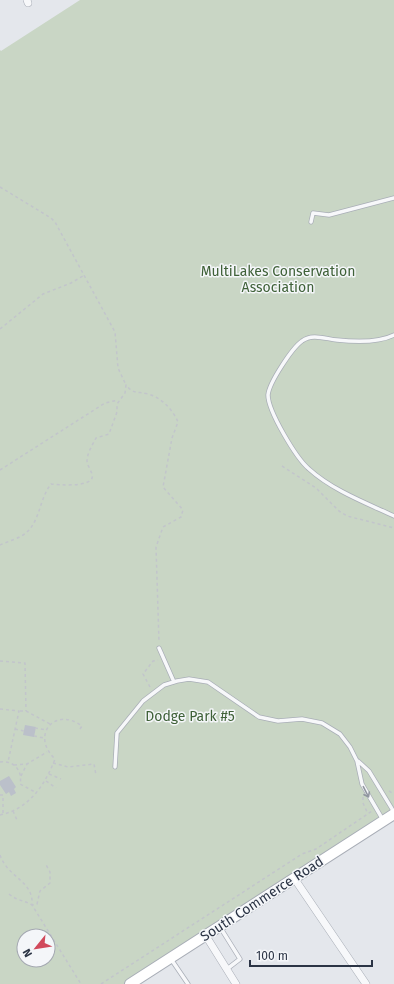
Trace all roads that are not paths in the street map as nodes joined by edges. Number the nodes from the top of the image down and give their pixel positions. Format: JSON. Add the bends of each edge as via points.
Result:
{"nodes":[{"id":1,"x":394,"y":198,"type":"edge"},
{"id":2,"x":311,"y":222,"type":"dead end"},
{"id":3,"x":394,"y":335,"type":"edge"},
{"id":4,"x":394,"y":516,"type":"edge"},
{"id":5,"x":159,"y":648,"type":"road end"},
{"id":6,"x":174,"y":682,"type":"junction"},
{"id":7,"x":357,"y":761,"type":"junction"},
{"id":8,"x":115,"y":767,"type":"dead end"},
{"id":9,"x":391,"y":817,"type":"edge"},
{"id":10,"x":294,"y":878,"type":"junction"},
{"id":11,"x":220,"y":927,"type":"junction"},
{"id":12,"x":206,"y":936,"type":"junction"},
{"id":13,"x":170,"y":958,"type":"junction"},
{"id":14,"x":227,"y":969,"type":"junction"},
{"id":15,"x":137,"y":982,"type":"edge"},
{"id":16,"x":188,"y":984,"type":"edge"},
{"id":17,"x":236,"y":984,"type":"edge"},
{"id":18,"x":366,"y":984,"type":"edge"}],
"edges":[{"from":1,"to":2,"type":"lane","via":[[329,215],[313,213]]},
{"from":3,"to":4,"type":"lane","via":[[383,340],[337,340],[316,336],[302,340],[274,377],[268,395],[287,439],[309,469],[344,492]]},
{"from":5,"to":6,"type":"lane"},
{"from":6,"to":7,"type":"lane","via":[[189,679],[208,682],[259,717],[268,720],[302,719],[322,723],[340,734],[350,746]]},
{"from":6,"to":8,"type":"lane","via":[[143,701],[117,733]]},
{"from":7,"to":9,"type":"lane","via":[[369,771]]},
{"from":7,"to":9,"type":"lane","one_way":true,"via":[[366,793]]},
{"from":9,"to":10,"type":"street","name":"South Commerce Road"},
{"from":10,"to":11,"type":"street","name":"South Commerce Road"},
{"from":10,"to":18,"type":"street"},
{"from":11,"to":12,"type":"street","name":"South Commerce Road"},
{"from":11,"to":14,"type":"lane","via":[[240,959]]},
{"from":12,"to":13,"type":"street","name":"South Commerce Road"},
{"from":12,"to":14,"type":"street"},
{"from":13,"to":15,"type":"street","name":"South Commerce Road"},
{"from":13,"to":16,"type":"lane"},
{"from":14,"to":17,"type":"street"}]}
